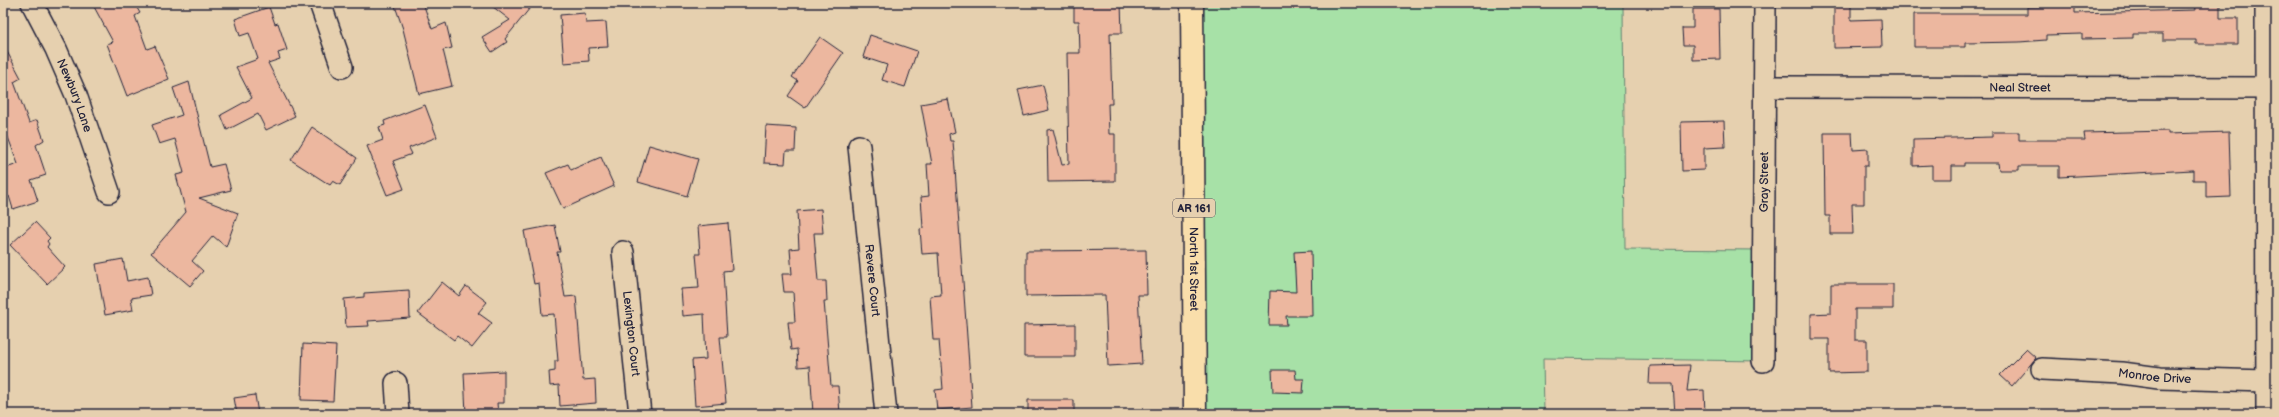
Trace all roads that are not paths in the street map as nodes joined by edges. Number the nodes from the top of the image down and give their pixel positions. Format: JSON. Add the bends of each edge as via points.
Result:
{"nodes":[{"id":1,"x":32,"y":3,"type":"edge"},
{"id":2,"x":320,"y":3,"type":"edge"},
{"id":3,"x":1192,"y":3,"type":"edge"},
{"id":4,"x":1765,"y":3,"type":"edge"},
{"id":5,"x":2266,"y":3,"type":"edge"},
{"id":6,"x":342,"y":67,"type":"dead end"},
{"id":7,"x":1765,"y":87,"type":"junction"},
{"id":8,"x":2271,"y":88,"type":"edge"},
{"id":9,"x":858,"y":146,"type":"dead end"},
{"id":10,"x":109,"y":192,"type":"dead end"},
{"id":11,"x":623,"y":252,"type":"dead end"},
{"id":12,"x":1764,"y":361,"type":"dead end"},
{"id":13,"x":2042,"y":369,"type":"dead end"},
{"id":14,"x":2267,"y":381,"type":"junction"},
{"id":15,"x":396,"y":383,"type":"dead end"},
{"id":16,"x":398,"y":414,"type":"edge"},
{"id":17,"x":640,"y":414,"type":"edge"},
{"id":18,"x":886,"y":414,"type":"edge"},
{"id":19,"x":1195,"y":414,"type":"edge"},
{"id":20,"x":2267,"y":414,"type":"edge"}],
"edges":[{"from":1,"to":10,"type":"street","name":"Newbury Lane","via":[[76,95]]},
{"from":2,"to":6,"type":"street"},
{"from":3,"to":19,"type":"main road","name":"North 1st Street","number":"AR 161"},
{"from":4,"to":7,"type":"street","name":"Gray Street"},
{"from":5,"to":8,"type":"street"},
{"from":7,"to":8,"type":"street","name":"Neal Street"},
{"from":7,"to":12,"type":"street","name":"Gray Street"},
{"from":8,"to":14,"type":"street"},
{"from":9,"to":18,"type":"street","name":"Revere Court"},
{"from":11,"to":17,"type":"street","name":"Lexington Court"},
{"from":13,"to":14,"type":"street","name":"Monroe Drive","via":[[2122,373],[2159,378]]},
{"from":14,"to":20,"type":"street"},
{"from":15,"to":16,"type":"street"}]}
